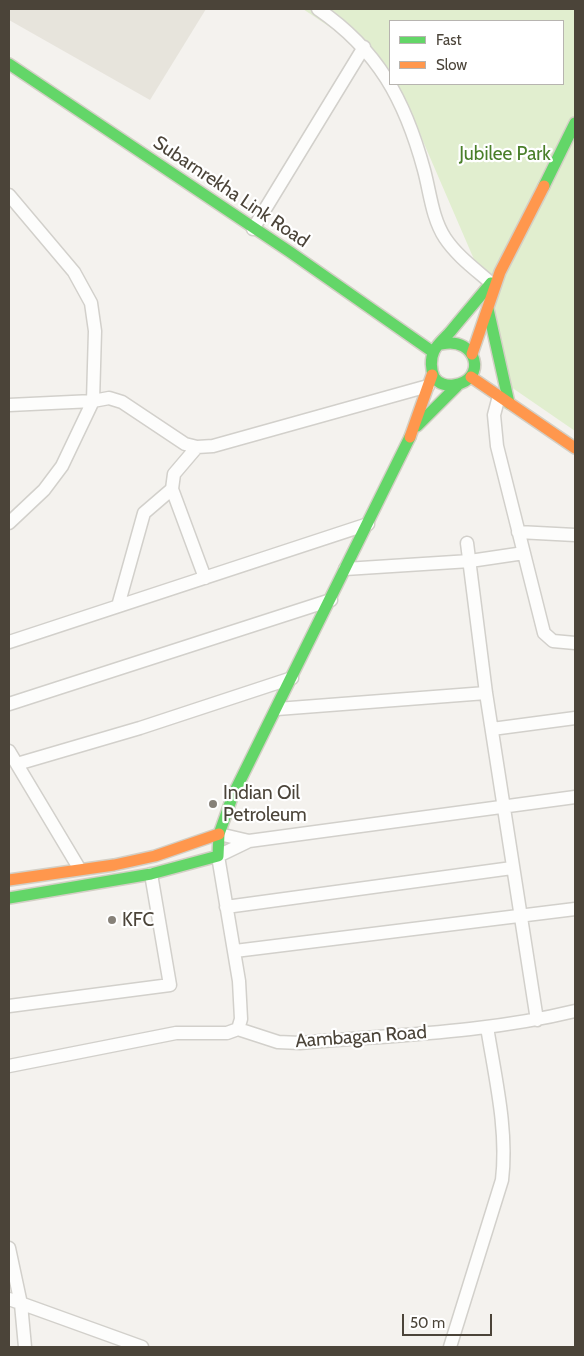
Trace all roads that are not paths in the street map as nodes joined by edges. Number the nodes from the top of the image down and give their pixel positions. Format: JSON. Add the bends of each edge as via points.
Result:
{"nodes":[{"id":1,"x":318,"y":9,"type":"edge"},
{"id":2,"x":364,"y":47,"type":"junction"},
{"id":3,"x":9,"y":64,"type":"edge"},
{"id":4,"x":389,"y":84,"type":"edge"},
{"id":5,"x":389,"y":85,"type":"edge"},
{"id":6,"x":575,"y":123,"type":"edge"},
{"id":7,"x":9,"y":195,"type":"edge"},
{"id":8,"x":253,"y":229,"type":"junction"},
{"id":9,"x":500,"y":272,"type":"junction"},
{"id":10,"x":491,"y":283,"type":"junction"},
{"id":11,"x":488,"y":308,"type":"junction"},
{"id":12,"x":437,"y":348,"type":"junction"},
{"id":13,"x":472,"y":354,"type":"junction"},
{"id":14,"x":471,"y":377,"type":"junction"},
{"id":15,"x":430,"y":380,"type":"junction"},
{"id":16,"x":457,"y":386,"type":"junction"},
{"id":17,"x":504,"y":399,"type":"junction"},
{"id":18,"x":93,"y":401,"type":"junction"},
{"id":19,"x":9,"y":405,"type":"edge"},
{"id":20,"x":414,"y":428,"type":"junction"},
{"id":21,"x":197,"y":448,"type":"junction"},
{"id":22,"x":575,"y":448,"type":"edge"},
{"id":23,"x":172,"y":489,"type":"junction"},
{"id":24,"x":9,"y":523,"type":"edge"},
{"id":25,"x":368,"y":524,"type":"junction"},
{"id":26,"x":518,"y":532,"type":"junction"},
{"id":27,"x":575,"y":535,"type":"edge"},
{"id":28,"x":467,"y":543,"type":"dead end"},
{"id":29,"x":524,"y":553,"type":"junction"},
{"id":30,"x":470,"y":560,"type":"junction"},
{"id":31,"x":345,"y":569,"type":"junction"},
{"id":32,"x":205,"y":578,"type":"junction"},
{"id":33,"x":331,"y":600,"type":"junction"},
{"id":34,"x":118,"y":606,"type":"junction"},
{"id":35,"x":9,"y":642,"type":"edge"},
{"id":36,"x":575,"y":643,"type":"edge"},
{"id":37,"x":292,"y":678,"type":"junction"},
{"id":38,"x":486,"y":693,"type":"junction"},
{"id":39,"x":9,"y":704,"type":"edge"},
{"id":40,"x":277,"y":710,"type":"junction"},
{"id":41,"x":575,"y":718,"type":"edge"},
{"id":42,"x":492,"y":729,"type":"junction"},
{"id":43,"x":9,"y":751,"type":"edge"},
{"id":44,"x":17,"y":764,"type":"junction"},
{"id":45,"x":575,"y":797,"type":"edge"},
{"id":46,"x":502,"y":805,"type":"junction"},
{"id":47,"x":219,"y":834,"type":"junction"},
{"id":48,"x":249,"y":841,"type":"junction"},
{"id":49,"x":218,"y":856,"type":"junction"},
{"id":50,"x":79,"y":868,"type":"junction"},
{"id":51,"x":512,"y":868,"type":"junction"},
{"id":52,"x":151,"y":874,"type":"junction"},
{"id":53,"x":9,"y":880,"type":"edge"},
{"id":54,"x":9,"y":898,"type":"edge"},
{"id":55,"x":226,"y":907,"type":"junction"},
{"id":56,"x":575,"y":909,"type":"edge"},
{"id":57,"x":520,"y":914,"type":"junction"},
{"id":58,"x":234,"y":951,"type":"junction"},
{"id":59,"x":9,"y":1006,"type":"edge"},
{"id":60,"x":575,"y":1011,"type":"edge"},
{"id":61,"x":537,"y":1020,"type":"junction"},
{"id":62,"x":487,"y":1027,"type":"junction"},
{"id":63,"x":238,"y":1029,"type":"junction"},
{"id":64,"x":9,"y":1066,"type":"edge"},
{"id":65,"x":9,"y":1248,"type":"edge"},
{"id":66,"x":15,"y":1302,"type":"edge"},
{"id":67,"x":25,"y":1347,"type":"edge"},
{"id":68,"x":142,"y":1347,"type":"edge"},
{"id":69,"x":450,"y":1347,"type":"edge"}],
"edges":[{"from":1,"to":2,"type":"street"},
{"from":2,"to":4,"type":"street"},
{"from":2,"to":8,"type":"street"},
{"from":3,"to":8,"type":"main road","name":"Subarnrekha Link Road"},
{"from":5,"to":10,"type":"street","via":[[410,121],[435,216],[446,238]]},
{"from":6,"to":9,"type":"main road"},
{"from":7,"to":18,"type":"street","via":[[74,272],[91,304],[95,332]]},
{"from":8,"to":12,"type":"main road","name":"Subarnrekha Link Road"},
{"from":9,"to":10,"type":"main road"},
{"from":9,"to":11,"type":"main road"},
{"from":10,"to":12,"type":"main road"},
{"from":11,"to":13,"type":"main road"},
{"from":11,"to":17,"type":"main road"},
{"from":12,"to":13,"type":"main road","via":[[453,341],[464,345]]},
{"from":12,"to":15,"type":"main road","via":[[430,363]]},
{"from":13,"to":14,"type":"main road","via":[[475,365]]},
{"from":14,"to":16,"type":"main road"},
{"from":14,"to":17,"type":"main road"},
{"from":15,"to":16,"type":"main road"},
{"from":15,"to":20,"type":"main road"},
{"from":15,"to":21,"type":"street","via":[[213,446]]},
{"from":16,"to":20,"type":"main road"},
{"from":17,"to":22,"type":"main road"},
{"from":17,"to":26,"type":"street","via":[[494,415],[495,431]]},
{"from":18,"to":19,"type":"street"},
{"from":18,"to":21,"type":"street","via":[[109,398],[122,402],[185,444]]},
{"from":18,"to":24,"type":"street","via":[[62,466],[44,490]]},
{"from":20,"to":25,"type":"main road"},
{"from":21,"to":23,"type":"street","via":[[174,474]]},
{"from":23,"to":32,"type":"street"},
{"from":23,"to":34,"type":"street","via":[[144,513]]},
{"from":25,"to":31,"type":"main road"},
{"from":25,"to":32,"type":"street"},
{"from":26,"to":27,"type":"street"},
{"from":26,"to":29,"type":"street"},
{"from":28,"to":30,"type":"street"},
{"from":29,"to":30,"type":"street"},
{"from":29,"to":36,"type":"street","via":[[544,632],[553,641]]},
{"from":30,"to":31,"type":"street"},
{"from":30,"to":38,"type":"street"},
{"from":31,"to":33,"type":"main road"},
{"from":32,"to":34,"type":"street"},
{"from":33,"to":37,"type":"main road"},
{"from":33,"to":39,"type":"street"},
{"from":34,"to":35,"type":"street"},
{"from":37,"to":40,"type":"main road"},
{"from":37,"to":44,"type":"street"},
{"from":38,"to":40,"type":"street"},
{"from":38,"to":42,"type":"street"},
{"from":40,"to":47,"type":"main road","via":[[233,796]]},
{"from":41,"to":42,"type":"street"},
{"from":42,"to":46,"type":"street"},
{"from":43,"to":44,"type":"street"},
{"from":44,"to":50,"type":"street"},
{"from":45,"to":46,"type":"street"},
{"from":46,"to":48,"type":"street"},
{"from":46,"to":51,"type":"street"},
{"from":47,"to":48,"type":"street"},
{"from":47,"to":49,"type":"main road"},
{"from":47,"to":50,"type":"main road","via":[[155,856]]},
{"from":48,"to":49,"type":"street"},
{"from":49,"to":52,"type":"main road"},
{"from":49,"to":55,"type":"street"},
{"from":50,"to":53,"type":"main road"},
{"from":51,"to":55,"type":"street"},
{"from":51,"to":57,"type":"street"},
{"from":52,"to":54,"type":"main road"},
{"from":52,"to":59,"type":"street","via":[[170,985]]},
{"from":55,"to":58,"type":"street"},
{"from":56,"to":57,"type":"street"},
{"from":57,"to":58,"type":"street"},
{"from":57,"to":61,"type":"street"},
{"from":58,"to":63,"type":"street","via":[[241,1006]]},
{"from":60,"to":61,"type":"street","name":"Aambagan Road"},
{"from":61,"to":62,"type":"street","name":"Aambagan Road"},
{"from":62,"to":63,"type":"street","name":"Aambagan Road","via":[[300,1043],[278,1042]]},
{"from":62,"to":69,"type":"street","via":[[505,1159],[502,1180]]},
{"from":63,"to":64,"type":"street","via":[[227,1033],[176,1033]]},
{"from":65,"to":66,"type":"street"},
{"from":66,"to":67,"type":"street"},
{"from":66,"to":68,"type":"street"}]}
